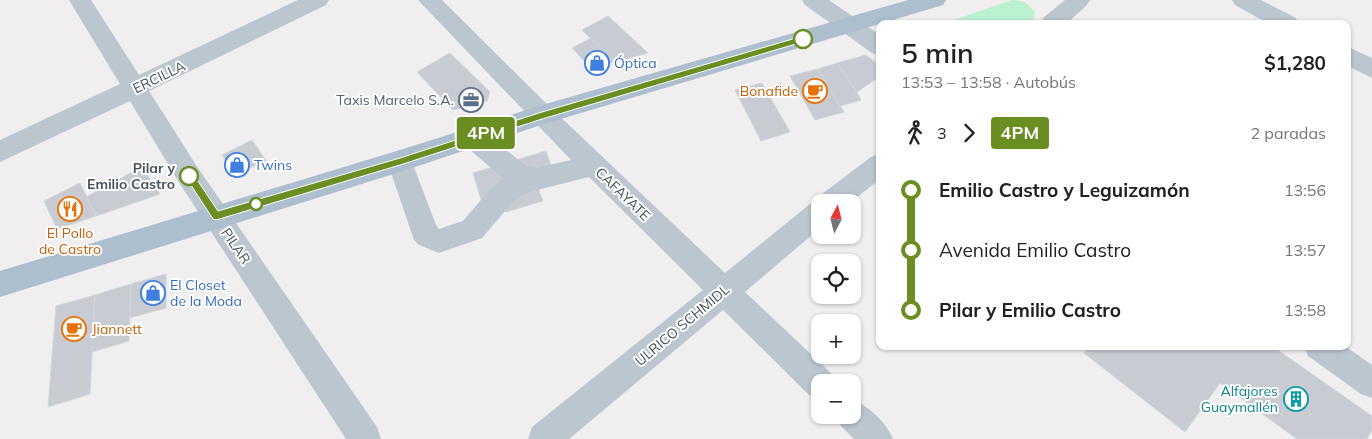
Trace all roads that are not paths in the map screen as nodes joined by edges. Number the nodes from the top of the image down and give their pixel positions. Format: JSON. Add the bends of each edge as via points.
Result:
{"nodes":[{"id":1,"x":80,"y":0,"type":"edge"},
{"id":2,"x":318,"y":0,"type":"edge"},
{"id":3,"x":429,"y":0,"type":"edge"},
{"id":4,"x":814,"y":0,"type":"edge"},
{"id":5,"x":935,"y":0,"type":"edge"},
{"id":6,"x":1079,"y":0,"type":"edge"},
{"id":7,"x":1243,"y":0,"type":"edge"},
{"id":8,"x":1056,"y":20,"type":"edge"},
{"id":9,"x":1280,"y":20,"type":"edge"},
{"id":10,"x":850,"y":26,"type":"junction"},
{"id":11,"x":876,"y":44,"type":"edge"},
{"id":12,"x":1351,"y":58,"type":"edge"},
{"id":13,"x":1372,"y":69,"type":"edge"},
{"id":14,"x":136,"y":88,"type":"junction"},
{"id":15,"x":542,"y":116,"type":"junction"},
{"id":16,"x":472,"y":137,"type":"junction"},
{"id":17,"x":0,"y":152,"type":"edge"},
{"id":18,"x":400,"y":161,"type":"junction"},
{"id":19,"x":593,"y":165,"type":"junction"},
{"id":20,"x":876,"y":167,"type":"edge"},
{"id":21,"x":536,"y":179,"type":"junction"},
{"id":22,"x":842,"y":194,"type":"edge"},
{"id":23,"x":216,"y":216,"type":"junction"},
{"id":24,"x":811,"y":219,"type":"edge"},
{"id":25,"x":0,"y":284,"type":"edge"},
{"id":26,"x":723,"y":290,"type":"junction"},
{"id":27,"x":1325,"y":350,"type":"edge"},
{"id":28,"x":811,"y":375,"type":"edge"},
{"id":29,"x":1372,"y":382,"type":"edge"},
{"id":30,"x":861,"y":424,"type":"edge"},
{"id":31,"x":366,"y":439,"type":"edge"},
{"id":32,"x":544,"y":439,"type":"edge"},
{"id":33,"x":877,"y":439,"type":"edge"}],
"edges":[{"from":1,"to":14,"type":"street","name":"PILAR"},
{"from":2,"to":14,"type":"street","name":"ERCILLA"},
{"from":3,"to":15,"type":"street","name":"CAFAYATE"},
{"from":4,"to":10,"type":"street"},
{"from":5,"to":10,"type":"main road"},
{"from":6,"to":8,"type":"street"},
{"from":7,"to":9,"type":"street"},
{"from":10,"to":11,"type":"street"},
{"from":10,"to":15,"type":"main road"},
{"from":12,"to":13,"type":"street"},
{"from":14,"to":17,"type":"street","name":"ERCILLA"},
{"from":14,"to":23,"type":"street","name":"PILAR"},
{"from":15,"to":16,"type":"main road"},
{"from":15,"to":19,"type":"street","name":"CAFAYATE"},
{"from":16,"to":18,"type":"main road"},
{"from":16,"to":21,"type":"street","via":[[519,176]]},
{"from":18,"to":21,"type":"street","via":[[424,232],[439,241],[472,230],[502,195],[516,185]]},
{"from":18,"to":23,"type":"main road"},
{"from":19,"to":21,"type":"street"},
{"from":19,"to":26,"type":"street","name":"CAFAYATE"},
{"from":20,"to":22,"type":"street"},
{"from":23,"to":25,"type":"main road"},
{"from":23,"to":31,"type":"street","name":"PILAR"},
{"from":24,"to":26,"type":"street","name":"ULRICO SCHMIDL"},
{"from":26,"to":28,"type":"street","name":"CAFAYATE"},
{"from":26,"to":32,"type":"street","name":"ULRICO SCHMIDL"},
{"from":27,"to":29,"type":"street"},
{"from":30,"to":33,"type":"street"}]}
